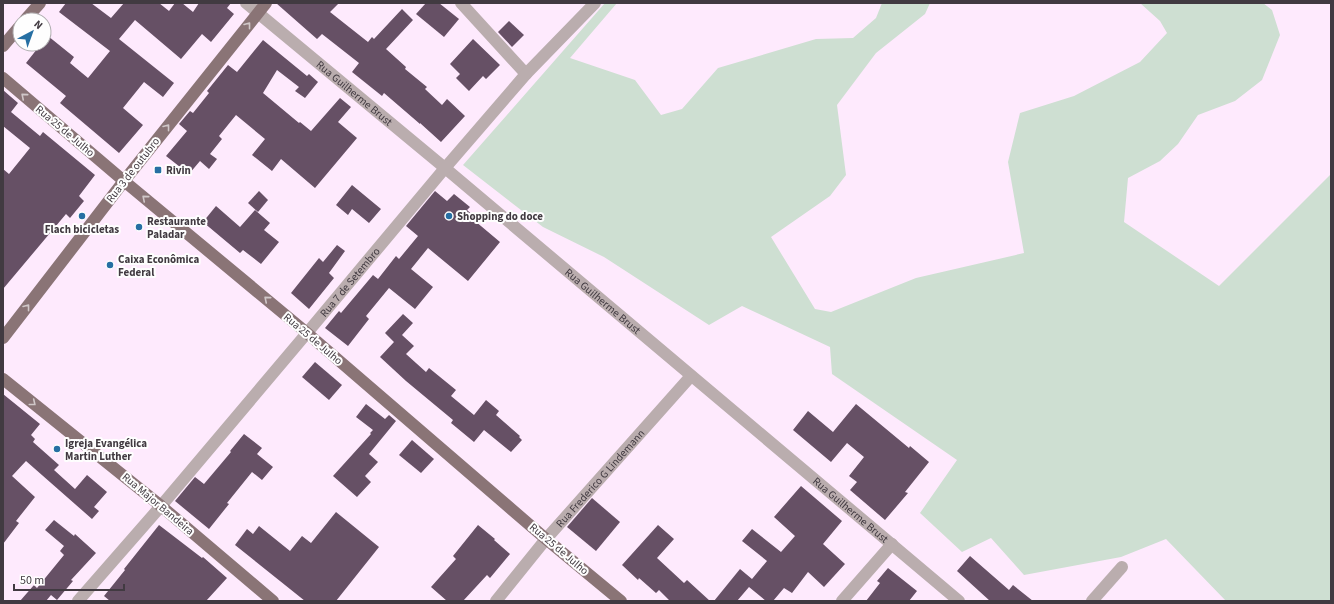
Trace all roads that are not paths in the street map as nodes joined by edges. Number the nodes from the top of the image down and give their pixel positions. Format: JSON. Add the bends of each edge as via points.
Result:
{"nodes":[{"id":1,"x":40,"y":3,"type":"edge"},
{"id":2,"x":246,"y":3,"type":"edge"},
{"id":3,"x":266,"y":3,"type":"edge"},
{"id":4,"x":461,"y":3,"type":"edge"},
{"id":5,"x":595,"y":3,"type":"edge"},
{"id":6,"x":32,"y":12,"type":"edge"},
{"id":7,"x":258,"y":13,"type":"junction"},
{"id":8,"x":12,"y":35,"type":"edge"},
{"id":9,"x":3,"y":46,"type":"edge"},
{"id":10,"x":526,"y":74,"type":"junction"},
{"id":11,"x":3,"y":78,"type":"edge"},
{"id":12,"x":445,"y":168,"type":"junction"},
{"id":13,"x":124,"y":181,"type":"junction"},
{"id":14,"x":307,"y":333,"type":"junction"},
{"id":15,"x":3,"y":338,"type":"edge"},
{"id":16,"x":691,"y":376,"type":"junction"},
{"id":17,"x":3,"y":379,"type":"edge"},
{"id":18,"x":161,"y":506,"type":"junction"},
{"id":19,"x":546,"y":539,"type":"junction"},
{"id":20,"x":892,"y":544,"type":"junction"},
{"id":21,"x":1122,"y":567,"type":"dead end"},
{"id":22,"x":78,"y":601,"type":"edge"},
{"id":23,"x":273,"y":601,"type":"edge"},
{"id":24,"x":496,"y":601,"type":"edge"},
{"id":25,"x":621,"y":601,"type":"edge"},
{"id":26,"x":842,"y":601,"type":"edge"},
{"id":27,"x":959,"y":601,"type":"edge"},
{"id":28,"x":1092,"y":601,"type":"edge"}],
"edges":[{"from":1,"to":6,"type":"main road"},
{"from":2,"to":7,"type":"street","name":"Rua Guilherme Brust"},
{"from":3,"to":7,"type":"main road","name":"Rua 3 de outubro"},
{"from":4,"to":10,"type":"street"},
{"from":5,"to":10,"type":"street","name":"Rua 7 de Setembro"},
{"from":7,"to":12,"type":"street","name":"Rua Guilherme Brust"},
{"from":13,"to":7,"type":"main road","name":"Rua 3 de outubro","one_way":true},
{"from":8,"to":9,"type":"main road"},
{"from":10,"to":12,"type":"street","name":"Rua 7 de Setembro"},
{"from":13,"to":11,"type":"main road","name":"Rua 25 de Julho","one_way":true},
{"from":12,"to":14,"type":"street","name":"Rua 7 de Setembro"},
{"from":12,"to":16,"type":"street","name":"Rua Guilherme Brust"},
{"from":14,"to":13,"type":"main road","name":"Rua 25 de Julho","one_way":true},
{"from":15,"to":13,"type":"main road","name":"Rua 3 de outubro","one_way":true},
{"from":14,"to":18,"type":"street","name":"Rua 7 de Setembro"},
{"from":14,"to":19,"type":"main road","name":"Rua 25 de Julho"},
{"from":16,"to":19,"type":"street","name":"Rua Frederico G Lindemann"},
{"from":16,"to":20,"type":"street","name":"Rua Guilherme Brust"},
{"from":17,"to":18,"type":"main road","name":"Rua Major Bandeira","one_way":true},
{"from":18,"to":22,"type":"street","name":"Rua 7 de Setembro"},
{"from":18,"to":23,"type":"main road","name":"Rua Major Bandeira"},
{"from":19,"to":24,"type":"street","name":"Rua Frederico G Lindemann"},
{"from":19,"to":25,"type":"main road","name":"Rua 25 de Julho"},
{"from":20,"to":26,"type":"street"},
{"from":20,"to":27,"type":"street","name":"Rua Guilherme Brust"},
{"from":21,"to":28,"type":"street"}]}
